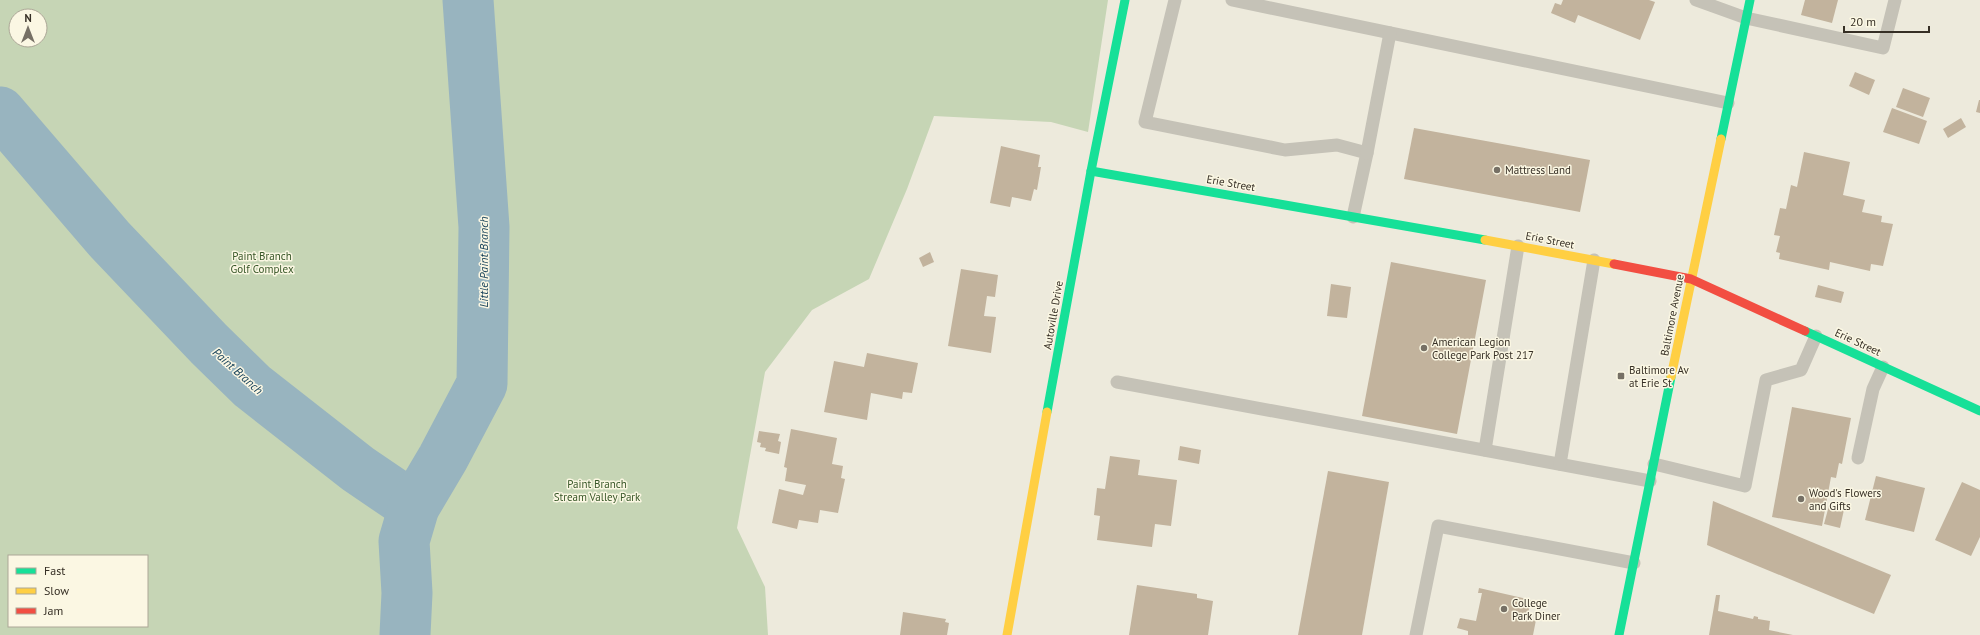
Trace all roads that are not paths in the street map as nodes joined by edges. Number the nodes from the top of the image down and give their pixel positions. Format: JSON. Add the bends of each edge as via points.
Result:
{"nodes":[{"id":1,"x":1125,"y":0,"type":"edge"},
{"id":2,"x":1175,"y":0,"type":"edge"},
{"id":3,"x":1232,"y":0,"type":"edge"},
{"id":4,"x":1696,"y":0,"type":"edge"},
{"id":5,"x":1750,"y":0,"type":"edge"},
{"id":6,"x":1895,"y":0,"type":"edge"},
{"id":7,"x":1746,"y":18,"type":"junction"},
{"id":8,"x":1390,"y":33,"type":"junction"},
{"id":9,"x":1728,"y":103,"type":"junction"},
{"id":10,"x":1367,"y":153,"type":"junction"},
{"id":11,"x":1091,"y":171,"type":"junction"},
{"id":12,"x":1353,"y":217,"type":"junction"},
{"id":13,"x":1518,"y":246,"type":"junction"},
{"id":14,"x":1594,"y":260,"type":"junction"},
{"id":15,"x":1691,"y":279,"type":"junction"},
{"id":16,"x":1816,"y":336,"type":"junction"},
{"id":17,"x":1883,"y":367,"type":"junction"},
{"id":18,"x":1117,"y":382,"type":"dead end"},
{"id":19,"x":1980,"y":411,"type":"edge"},
{"id":20,"x":1484,"y":450,"type":"junction"},
{"id":21,"x":1858,"y":458,"type":"dead end"},
{"id":22,"x":1560,"y":464,"type":"junction"},
{"id":23,"x":1654,"y":464,"type":"junction"},
{"id":24,"x":1650,"y":481,"type":"junction"},
{"id":25,"x":1634,"y":563,"type":"junction"},
{"id":26,"x":1007,"y":635,"type":"edge"},
{"id":27,"x":1416,"y":635,"type":"edge"},
{"id":28,"x":1619,"y":635,"type":"edge"}],
"edges":[{"from":1,"to":11,"type":"street","name":"Autoville Drive"},
{"from":2,"to":10,"type":"lane","via":[[1145,122],[1285,150],[1337,145]]},
{"from":3,"to":8,"type":"lane"},
{"from":4,"to":7,"type":"lane"},
{"from":5,"to":7,"type":"street","name":"Baltimore Avenue"},
{"from":6,"to":7,"type":"lane","via":[[1883,48]]},
{"from":7,"to":9,"type":"street","name":"Baltimore Avenue"},
{"from":8,"to":9,"type":"lane"},
{"from":8,"to":10,"type":"lane"},
{"from":9,"to":15,"type":"street","name":"Baltimore Avenue"},
{"from":10,"to":12,"type":"lane"},
{"from":11,"to":12,"type":"street","name":"Erie Street"},
{"from":11,"to":26,"type":"street","name":"Autoville Drive"},
{"from":12,"to":13,"type":"street","name":"Erie Street"},
{"from":13,"to":14,"type":"street","name":"Erie Street"},
{"from":13,"to":20,"type":"lane"},
{"from":14,"to":15,"type":"street","name":"Erie Street"},
{"from":14,"to":22,"type":"lane"},
{"from":15,"to":16,"type":"street","name":"Erie Street"},
{"from":15,"to":23,"type":"street","name":"Baltimore Avenue"},
{"from":16,"to":17,"type":"street","name":"Erie Street"},
{"from":16,"to":23,"type":"lane","via":[[1801,370],[1766,380],[1745,486]]},
{"from":17,"to":19,"type":"street","name":"Erie Street"},
{"from":17,"to":21,"type":"lane","via":[[1873,389]]},
{"from":18,"to":20,"type":"lane"},
{"from":20,"to":22,"type":"lane"},
{"from":22,"to":24,"type":"lane"},
{"from":23,"to":24,"type":"street","name":"Baltimore Avenue"},
{"from":24,"to":25,"type":"street","name":"Baltimore Avenue"},
{"from":25,"to":27,"type":"lane","via":[[1438,526]]},
{"from":25,"to":28,"type":"street","name":"Baltimore Avenue"}]}
